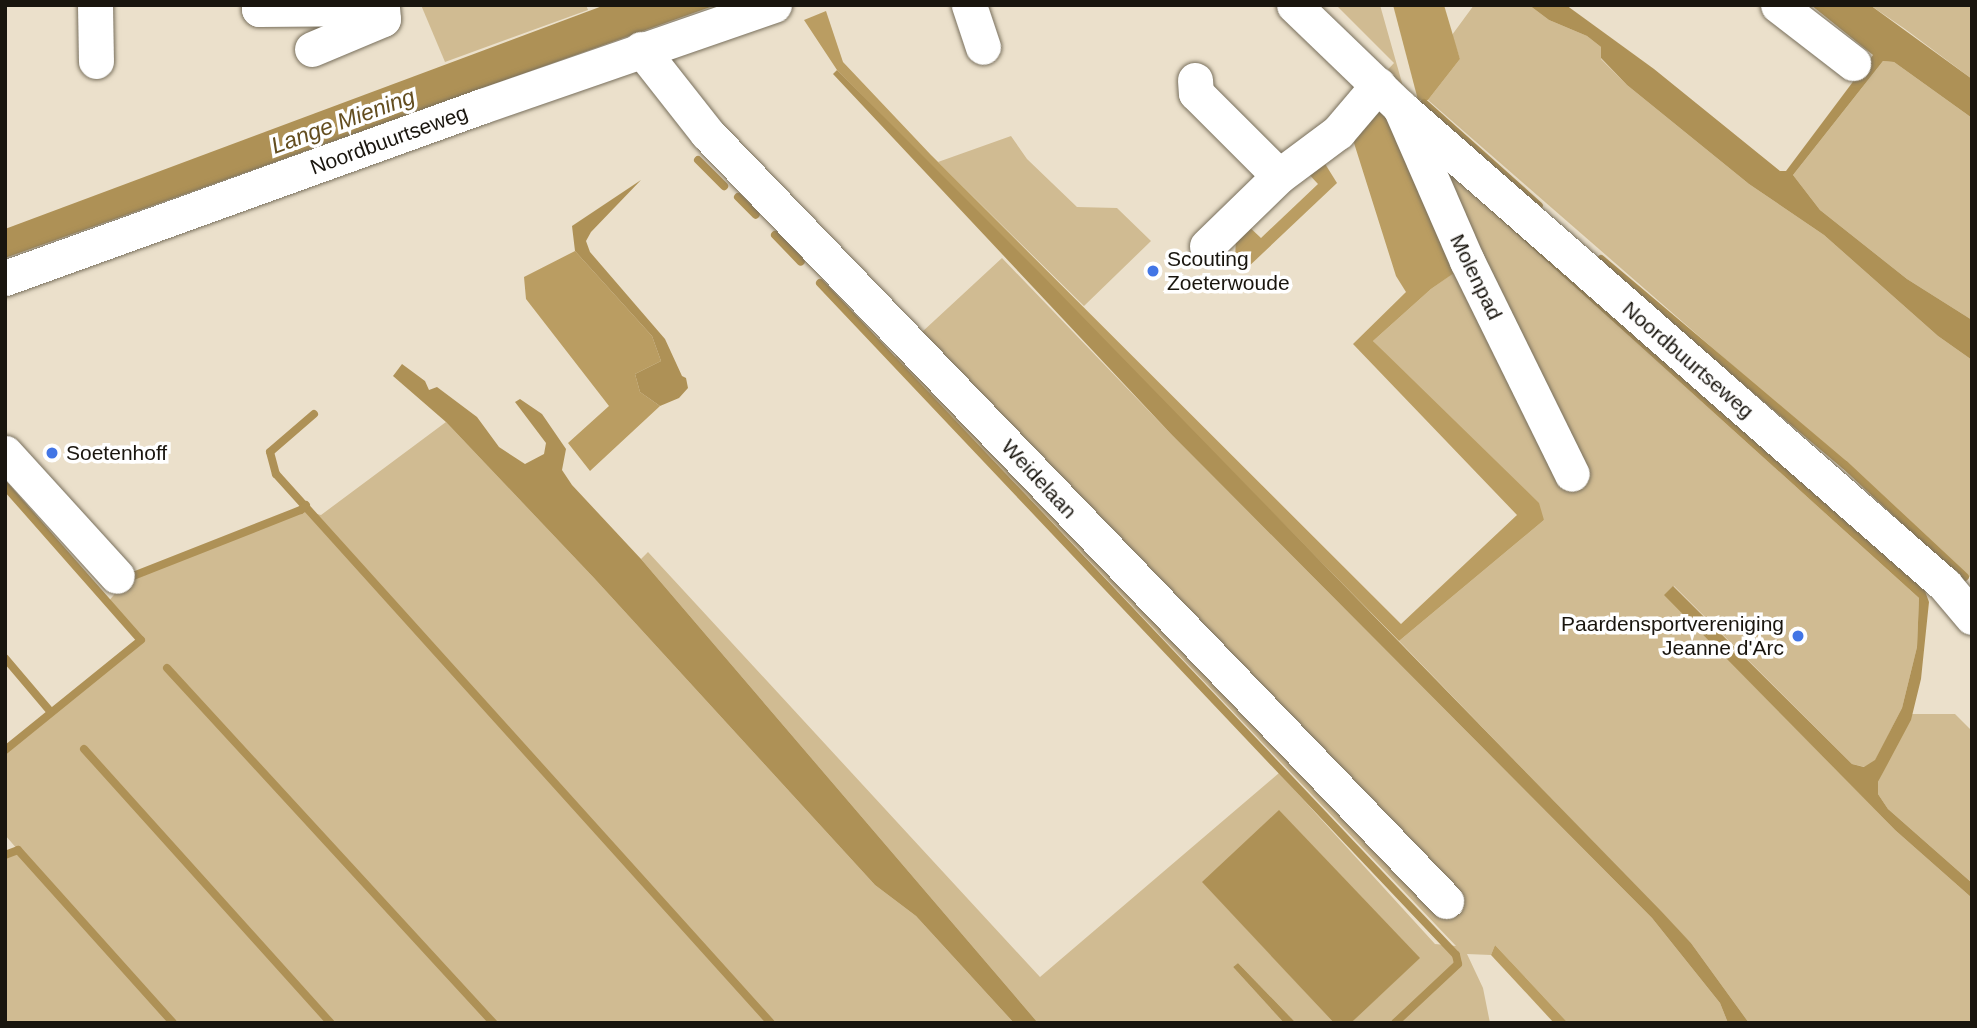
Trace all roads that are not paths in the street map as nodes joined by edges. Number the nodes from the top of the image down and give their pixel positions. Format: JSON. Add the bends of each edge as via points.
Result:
{"nodes":[{"id":1,"x":95,"y":5,"type":"edge"},
{"id":2,"x":259,"y":5,"type":"edge"},
{"id":3,"x":774,"y":5,"type":"edge"},
{"id":4,"x":968,"y":5,"type":"edge"},
{"id":5,"x":1294,"y":5,"type":"edge"},
{"id":6,"x":1778,"y":5,"type":"edge"},
{"id":7,"x":382,"y":7,"type":"edge"},
{"id":8,"x":983,"y":47,"type":"dead end"},
{"id":9,"x":312,"y":49,"type":"dead end"},
{"id":10,"x":642,"y":50,"type":"junction"},
{"id":11,"x":96,"y":61,"type":"dead end"},
{"id":12,"x":1853,"y":64,"type":"dead end"},
{"id":13,"x":1195,"y":80,"type":"dead end"},
{"id":14,"x":1389,"y":96,"type":"junction"},
{"id":15,"x":1279,"y":176,"type":"junction"},
{"id":16,"x":1207,"y":246,"type":"dead end"},
{"id":17,"x":5,"y":278,"type":"edge"},
{"id":18,"x":5,"y":453,"type":"edge"},
{"id":19,"x":1572,"y":474,"type":"dead end"},
{"id":20,"x":117,"y":576,"type":"dead end"},
{"id":21,"x":1972,"y":617,"type":"edge"},
{"id":22,"x":1446,"y":901,"type":"dead end"}],
"edges":[{"from":1,"to":11,"type":"street"},
{"from":2,"to":7,"type":"street","via":[[259,9]]},
{"from":3,"to":10,"type":"street","name":"Noordbuurtseweg"},
{"from":4,"to":8,"type":"street"},
{"from":5,"to":14,"type":"street","name":"Noordbuurtseweg"},
{"from":6,"to":12,"type":"street"},
{"from":7,"to":9,"type":"street","via":[[383,19]]},
{"from":10,"to":17,"type":"street","name":"Noordbuurtseweg"},
{"from":10,"to":22,"type":"street","name":"Weidelaan","via":[[707,133]]},
{"from":13,"to":15,"type":"street","via":[[1196,93]]},
{"from":14,"to":15,"type":"street"},
{"from":14,"to":19,"type":"street","name":"Molenpad"},
{"from":14,"to":21,"type":"street","name":"Noordbuurtseweg","via":[[1945,585]]},
{"from":15,"to":16,"type":"street"},
{"from":18,"to":20,"type":"street"}]}
